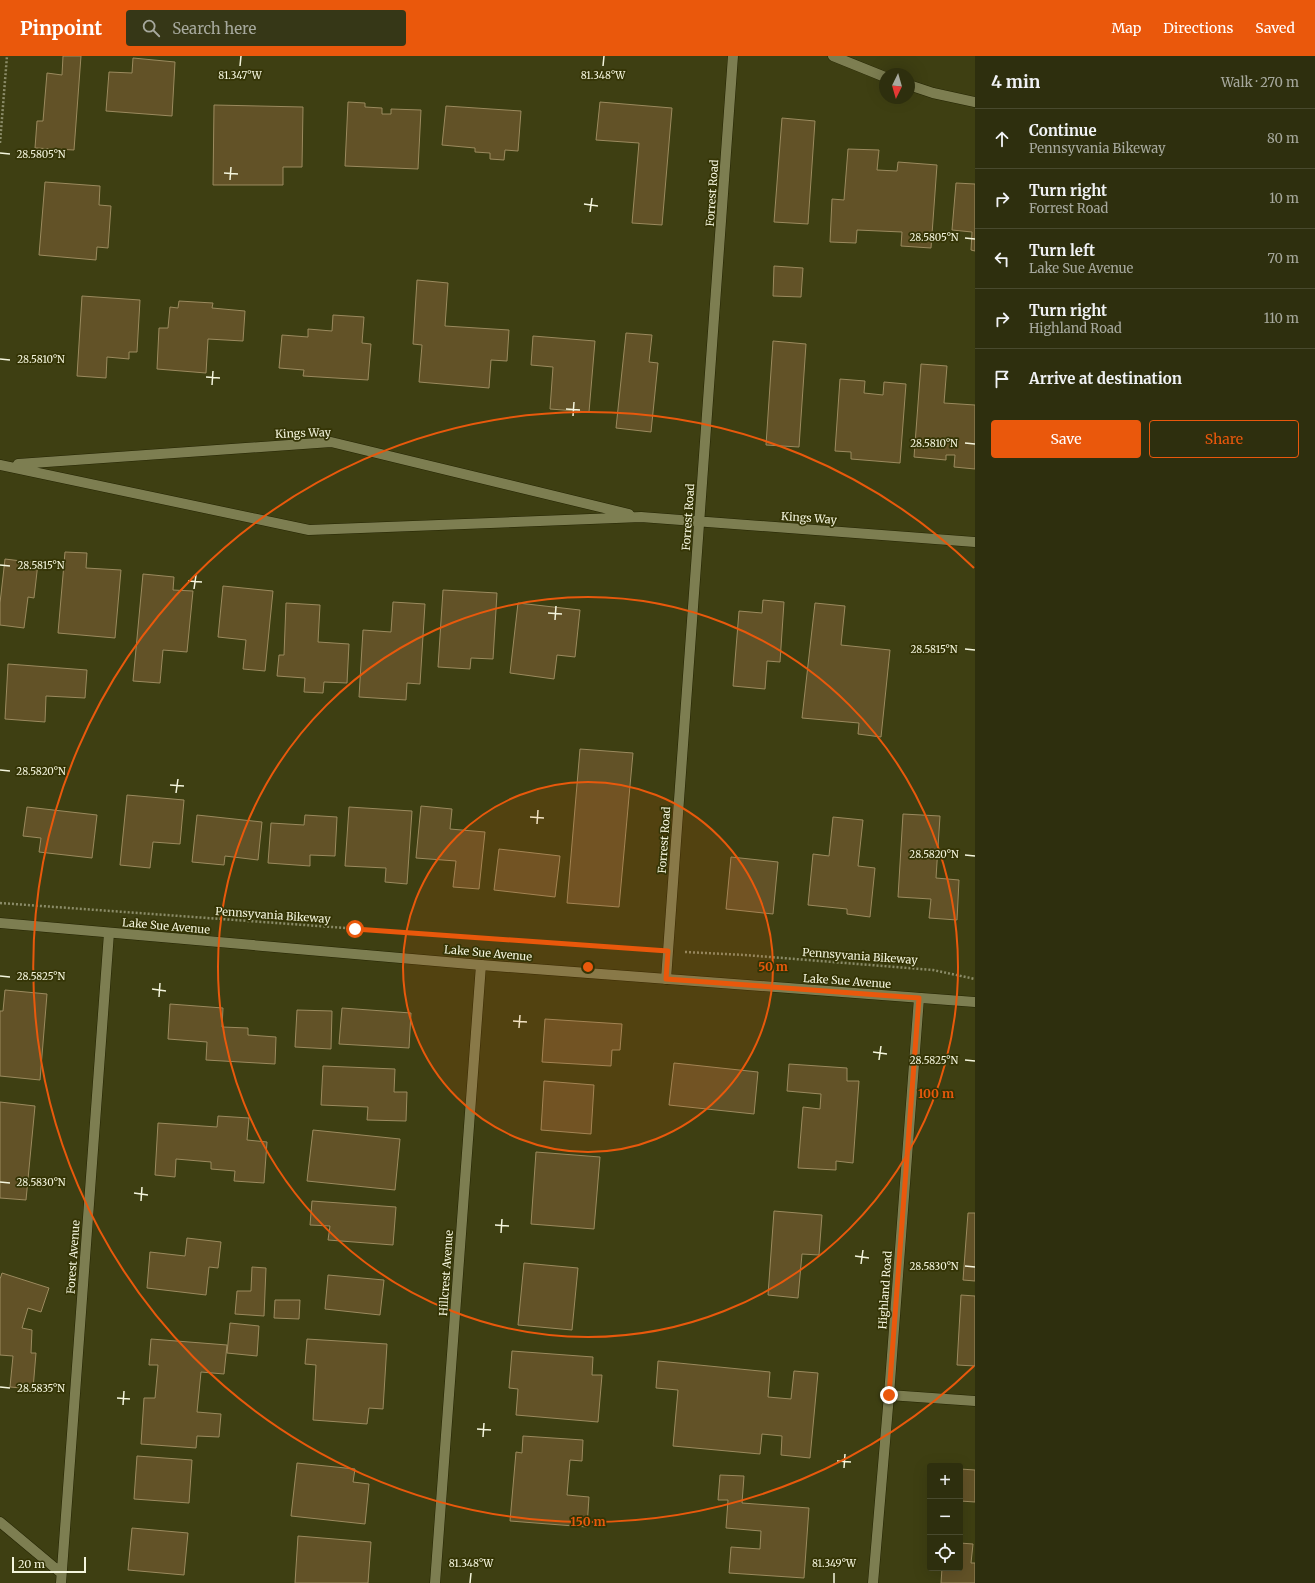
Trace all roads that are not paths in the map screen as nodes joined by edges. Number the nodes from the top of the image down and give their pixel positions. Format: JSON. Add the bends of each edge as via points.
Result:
{"nodes":[{"id":1,"x":733,"y":56,"type":"edge"},
{"id":2,"x":833,"y":56,"type":"edge"},
{"id":3,"x":879,"y":75,"type":"edge"},
{"id":4,"x":915,"y":87,"type":"edge"},
{"id":5,"x":975,"y":102,"type":"edge"},
{"id":6,"x":3,"y":465,"type":"edge"},
{"id":7,"x":641,"y":517,"type":"junction"},
{"id":8,"x":700,"y":522,"type":"junction"},
{"id":9,"x":975,"y":542,"type":"edge"},
{"id":10,"x":0,"y":923,"type":"edge"},
{"id":11,"x":109,"y":933,"type":"junction"},
{"id":12,"x":481,"y":965,"type":"junction"},
{"id":13,"x":666,"y":979,"type":"junction"},
{"id":14,"x":919,"y":998,"type":"junction"},
{"id":15,"x":975,"y":1002,"type":"edge"},
{"id":16,"x":889,"y":1395,"type":"junction"},
{"id":17,"x":975,"y":1401,"type":"edge"},
{"id":18,"x":0,"y":1522,"type":"edge"},
{"id":19,"x":61,"y":1578,"type":"edge"},
{"id":20,"x":435,"y":1583,"type":"edge"},
{"id":21,"x":873,"y":1583,"type":"edge"}],
"edges":[{"from":1,"to":8,"type":"street","name":"Forrest Road"},
{"from":2,"to":3,"type":"street"},
{"from":4,"to":5,"type":"street"},
{"from":6,"to":7,"type":"street","name":"Kings Way","via":[[309,530]]},
{"from":6,"to":7,"type":"street","name":"Kings Way","via":[[331,442]]},
{"from":7,"to":8,"type":"street","name":"Kings Way"},
{"from":8,"to":9,"type":"street","name":"Kings Way"},
{"from":8,"to":13,"type":"street","name":"Forrest Road"},
{"from":10,"to":11,"type":"street","name":"Lake Sue Avenue"},
{"from":11,"to":12,"type":"street","name":"Lake Sue Avenue"},
{"from":11,"to":19,"type":"street","name":"Forest Avenue"},
{"from":12,"to":13,"type":"street","name":"Lake Sue Avenue"},
{"from":12,"to":20,"type":"street","name":"Hillcrest Avenue"},
{"from":13,"to":14,"type":"street","name":"Lake Sue Avenue"},
{"from":14,"to":15,"type":"street","name":"Lake Sue Avenue"},
{"from":14,"to":16,"type":"street","name":"Highland Road"},
{"from":16,"to":17,"type":"street"},
{"from":16,"to":21,"type":"street","name":"Highland Road"},
{"from":18,"to":19,"type":"street"}]}
